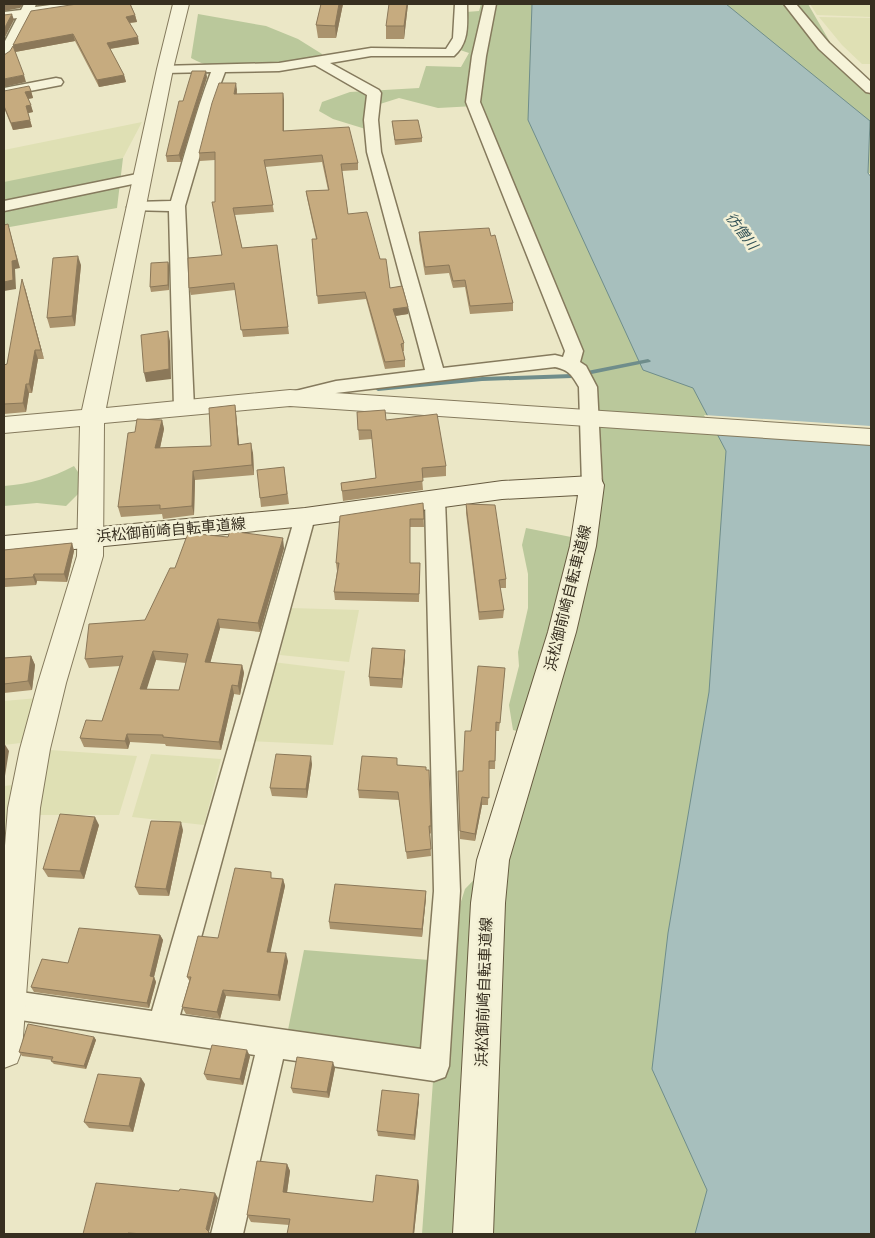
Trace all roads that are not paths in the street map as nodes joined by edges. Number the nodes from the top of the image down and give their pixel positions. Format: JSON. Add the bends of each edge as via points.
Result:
{"nodes":[{"id":1,"x":80,"y":4,"type":"edge"},
{"id":2,"x":181,"y":4,"type":"edge"},
{"id":3,"x":461,"y":4,"type":"edge"},
{"id":4,"x":490,"y":4,"type":"edge"},
{"id":5,"x":790,"y":4,"type":"edge"},
{"id":6,"x":28,"y":8,"type":"edge"},
{"id":7,"x":4,"y":16,"type":"edge"},
{"id":8,"x":4,"y":56,"type":"edge"},
{"id":9,"x":319,"y":62,"type":"junction"},
{"id":10,"x":165,"y":69,"type":"junction"},
{"id":11,"x":219,"y":69,"type":"junction"},
{"id":12,"x":56,"y":82,"type":"dead end"},
{"id":13,"x":871,"y":90,"type":"edge"},
{"id":14,"x":4,"y":92,"type":"edge"},
{"id":15,"x":142,"y":178,"type":"junction"},
{"id":16,"x":4,"y":206,"type":"edge"},
{"id":17,"x":177,"y":206,"type":"junction"},
{"id":18,"x":136,"y":207,"type":"junction"},
{"id":19,"x":570,"y":364,"type":"junction"},
{"id":20,"x":436,"y":375,"type":"junction"},
{"id":21,"x":290,"y":398,"type":"junction"},
{"id":22,"x":184,"y":408,"type":"junction"},
{"id":23,"x":92,"y":416,"type":"junction"},
{"id":24,"x":596,"y":418,"type":"junction"},
{"id":25,"x":4,"y":425,"type":"edge"},
{"id":26,"x":871,"y":437,"type":"edge"},
{"id":27,"x":592,"y":485,"type":"junction"},
{"id":28,"x":435,"y":500,"type":"junction"},
{"id":29,"x":305,"y":517,"type":"junction"},
{"id":30,"x":91,"y":537,"type":"junction"},
{"id":31,"x":4,"y":546,"type":"edge"},
{"id":32,"x":7,"y":1004,"type":"junction"},
{"id":33,"x":162,"y":1027,"type":"junction"},
{"id":34,"x":272,"y":1043,"type":"junction"},
{"id":35,"x":4,"y":1050,"type":"edge"},
{"id":36,"x":227,"y":1234,"type":"edge"},
{"id":37,"x":473,"y":1234,"type":"edge"}],
"edges":[{"from":1,"to":6,"type":"street"},
{"from":2,"to":10,"type":"street"},
{"from":3,"to":9,"type":"street","via":[[459,42],[449,52],[371,52]]},
{"from":4,"to":19,"type":"street","via":[[473,102],[574,351]]},
{"from":5,"to":13,"type":"street","via":[[824,46]]},
{"from":6,"to":7,"type":"street"},
{"from":6,"to":8,"type":"street"},
{"from":9,"to":11,"type":"street","via":[[279,68]]},
{"from":9,"to":20,"type":"street","via":[[374,93],[370,120],[374,152]]},
{"from":10,"to":11,"type":"street"},
{"from":10,"to":15,"type":"street"},
{"from":11,"to":17,"type":"street","via":[[204,109]]},
{"from":12,"to":14,"type":"street"},
{"from":15,"to":16,"type":"street"},
{"from":15,"to":18,"type":"street"},
{"from":17,"to":18,"type":"street"},
{"from":17,"to":22,"type":"street"},
{"from":18,"to":23,"type":"street"},
{"from":19,"to":20,"type":"street","via":[[555,361]]},
{"from":19,"to":24,"type":"street","via":[[579,370],[588,387]]},
{"from":20,"to":21,"type":"street","via":[[336,387]]},
{"from":21,"to":22,"type":"street"},
{"from":21,"to":24,"type":"street"},
{"from":22,"to":23,"type":"street"},
{"from":23,"to":25,"type":"street"},
{"from":23,"to":30,"type":"street"},
{"from":24,"to":26,"type":"street"},
{"from":24,"to":27,"type":"street"},
{"from":27,"to":28,"type":"street","name":"浜松御前崎自転車道線","via":[[502,490]]},
{"from":27,"to":37,"type":"street","name":"浜松御前崎自転車道線","via":[[583,546],[562,632],[493,860],[488,903]]},
{"from":28,"to":29,"type":"street","name":"浜松御前崎自転車道線"},
{"from":28,"to":34,"type":"street","via":[[447,890],[434,1066]]},
{"from":29,"to":30,"type":"street","name":"浜松御前崎自転車道線"},
{"from":29,"to":33,"type":"street"},
{"from":30,"to":31,"type":"street","name":"浜松御前崎自転車道線"},
{"from":30,"to":32,"type":"street","via":[[90,556],[52,683],[25,799]]},
{"from":32,"to":33,"type":"street"},
{"from":32,"to":35,"type":"street"},
{"from":33,"to":34,"type":"street"},
{"from":34,"to":36,"type":"street"}]}
